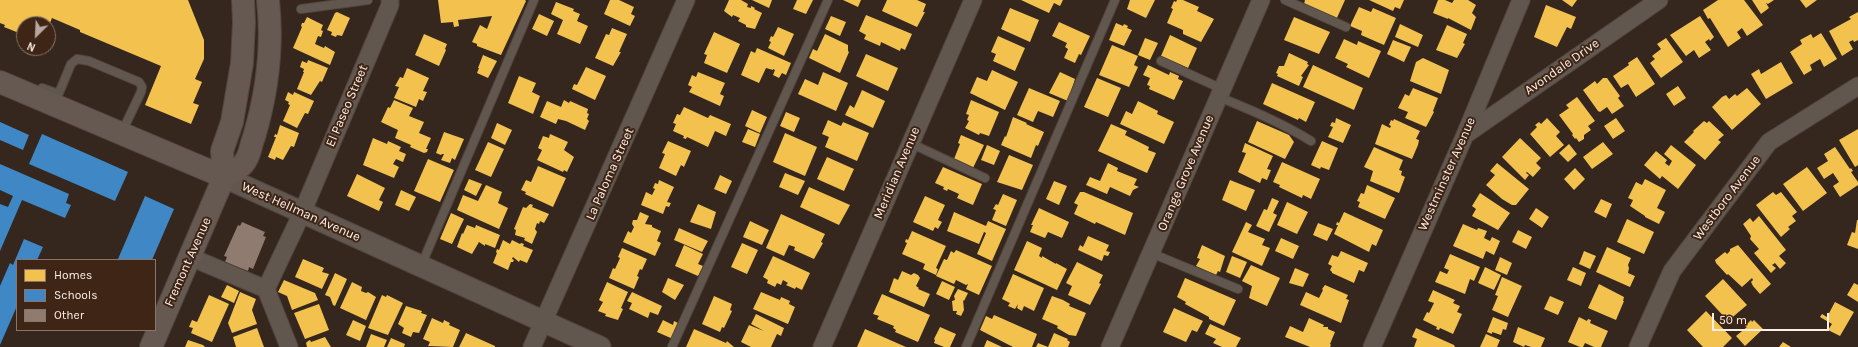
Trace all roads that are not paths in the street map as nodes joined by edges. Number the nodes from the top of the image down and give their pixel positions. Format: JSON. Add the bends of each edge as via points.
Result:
{"nodes":[{"id":1,"x":243,"y":0,"type":"edge"},
{"id":2,"x":268,"y":0,"type":"edge"},
{"id":3,"x":368,"y":0,"type":"edge"},
{"id":4,"x":390,"y":0,"type":"edge"},
{"id":5,"x":534,"y":0,"type":"edge"},
{"id":6,"x":686,"y":0,"type":"edge"},
{"id":7,"x":828,"y":0,"type":"edge"},
{"id":8,"x":973,"y":0,"type":"edge"},
{"id":9,"x":1115,"y":0,"type":"edge"},
{"id":10,"x":1261,"y":0,"type":"edge"},
{"id":11,"x":1285,"y":0,"type":"edge"},
{"id":12,"x":1521,"y":0,"type":"edge"},
{"id":13,"x":1659,"y":0,"type":"edge"},
{"id":14,"x":301,"y":9,"type":"dead end"},
{"id":15,"x":1346,"y":27,"type":"dead end"},
{"id":16,"x":1161,"y":61,"type":"dead end"},
{"id":17,"x":20,"y":86,"type":"edge"},
{"id":18,"x":1858,"y":86,"type":"edge"},
{"id":19,"x":1221,"y":93,"type":"junction"},
{"id":20,"x":121,"y":134,"type":"junction"},
{"id":21,"x":1465,"y":135,"type":"junction"},
{"id":22,"x":1311,"y":141,"type":"dead end"},
{"id":23,"x":910,"y":143,"type":"junction"},
{"id":24,"x":224,"y":177,"type":"junction"},
{"id":25,"x":985,"y":178,"type":"dead end"},
{"id":26,"x":302,"y":213,"type":"junction"},
{"id":27,"x":1151,"y":253,"type":"junction"},
{"id":28,"x":190,"y":257,"type":"junction"},
{"id":29,"x":421,"y":266,"type":"junction"},
{"id":30,"x":266,"y":289,"type":"junction"},
{"id":31,"x":1238,"y":289,"type":"dead end"},
{"id":32,"x":544,"y":322,"type":"junction"},
{"id":33,"x":151,"y":347,"type":"edge"},
{"id":34,"x":289,"y":347,"type":"edge"},
{"id":35,"x":532,"y":347,"type":"edge"},
{"id":36,"x":600,"y":347,"type":"edge"},
{"id":37,"x":672,"y":347,"type":"edge"},
{"id":38,"x":822,"y":347,"type":"edge"},
{"id":39,"x":966,"y":347,"type":"edge"},
{"id":40,"x":1110,"y":347,"type":"edge"},
{"id":41,"x":1372,"y":347,"type":"edge"},
{"id":42,"x":1638,"y":347,"type":"edge"}],
"edges":[{"from":1,"to":24,"type":"main road","name":"Fremont Avenue","via":[[242,63],[237,102],[222,151]]},
{"from":2,"to":24,"type":"main road","via":[[267,65],[257,127],[246,162]]},
{"from":3,"to":14,"type":"lane"},
{"from":4,"to":26,"type":"street","name":"El Paseo Street"},
{"from":5,"to":29,"type":"lane"},
{"from":6,"to":32,"type":"street","name":"La Paloma Street"},
{"from":7,"to":37,"type":"lane"},
{"from":8,"to":23,"type":"street","name":"Meridian Avenue"},
{"from":9,"to":39,"type":"lane"},
{"from":10,"to":19,"type":"street","name":"Orange Grove Avenue"},
{"from":11,"to":15,"type":"lane"},
{"from":12,"to":21,"type":"street","name":"Westminster Avenue"},
{"from":13,"to":21,"type":"street","name":"Avondale Drive"},
{"from":16,"to":19,"type":"lane"},
{"from":17,"to":20,"type":"main road","name":"West Hellman Avenue"},
{"from":17,"to":20,"type":"lane","via":[[59,93],[71,64],[77,59],[89,61],[139,82],[141,92]]},
{"from":18,"to":42,"type":"street","name":"Westboro Avenue","via":[[1769,142],[1672,271]]},
{"from":19,"to":22,"type":"lane"},
{"from":19,"to":27,"type":"street","name":"Orange Grove Avenue"},
{"from":20,"to":24,"type":"main road","name":"West Hellman Avenue"},
{"from":21,"to":41,"type":"street","name":"Westminster Avenue"},
{"from":23,"to":25,"type":"lane"},
{"from":23,"to":38,"type":"street","name":"Meridian Avenue"},
{"from":24,"to":26,"type":"street","name":"West Hellman Avenue"},
{"from":24,"to":28,"type":"main road","name":"Fremont Avenue"},
{"from":26,"to":29,"type":"street","name":"West Hellman Avenue"},
{"from":26,"to":30,"type":"street","name":"El Paseo Street"},
{"from":27,"to":31,"type":"lane"},
{"from":27,"to":40,"type":"street","name":"Orange Grove Avenue"},
{"from":28,"to":30,"type":"street"},
{"from":28,"to":33,"type":"main road","name":"Fremont Avenue"},
{"from":29,"to":32,"type":"street","name":"West Hellman Avenue"},
{"from":30,"to":34,"type":"street"},
{"from":32,"to":35,"type":"street","name":"La Paloma Street"},
{"from":32,"to":36,"type":"street","name":"West Hellman Avenue"}]}
